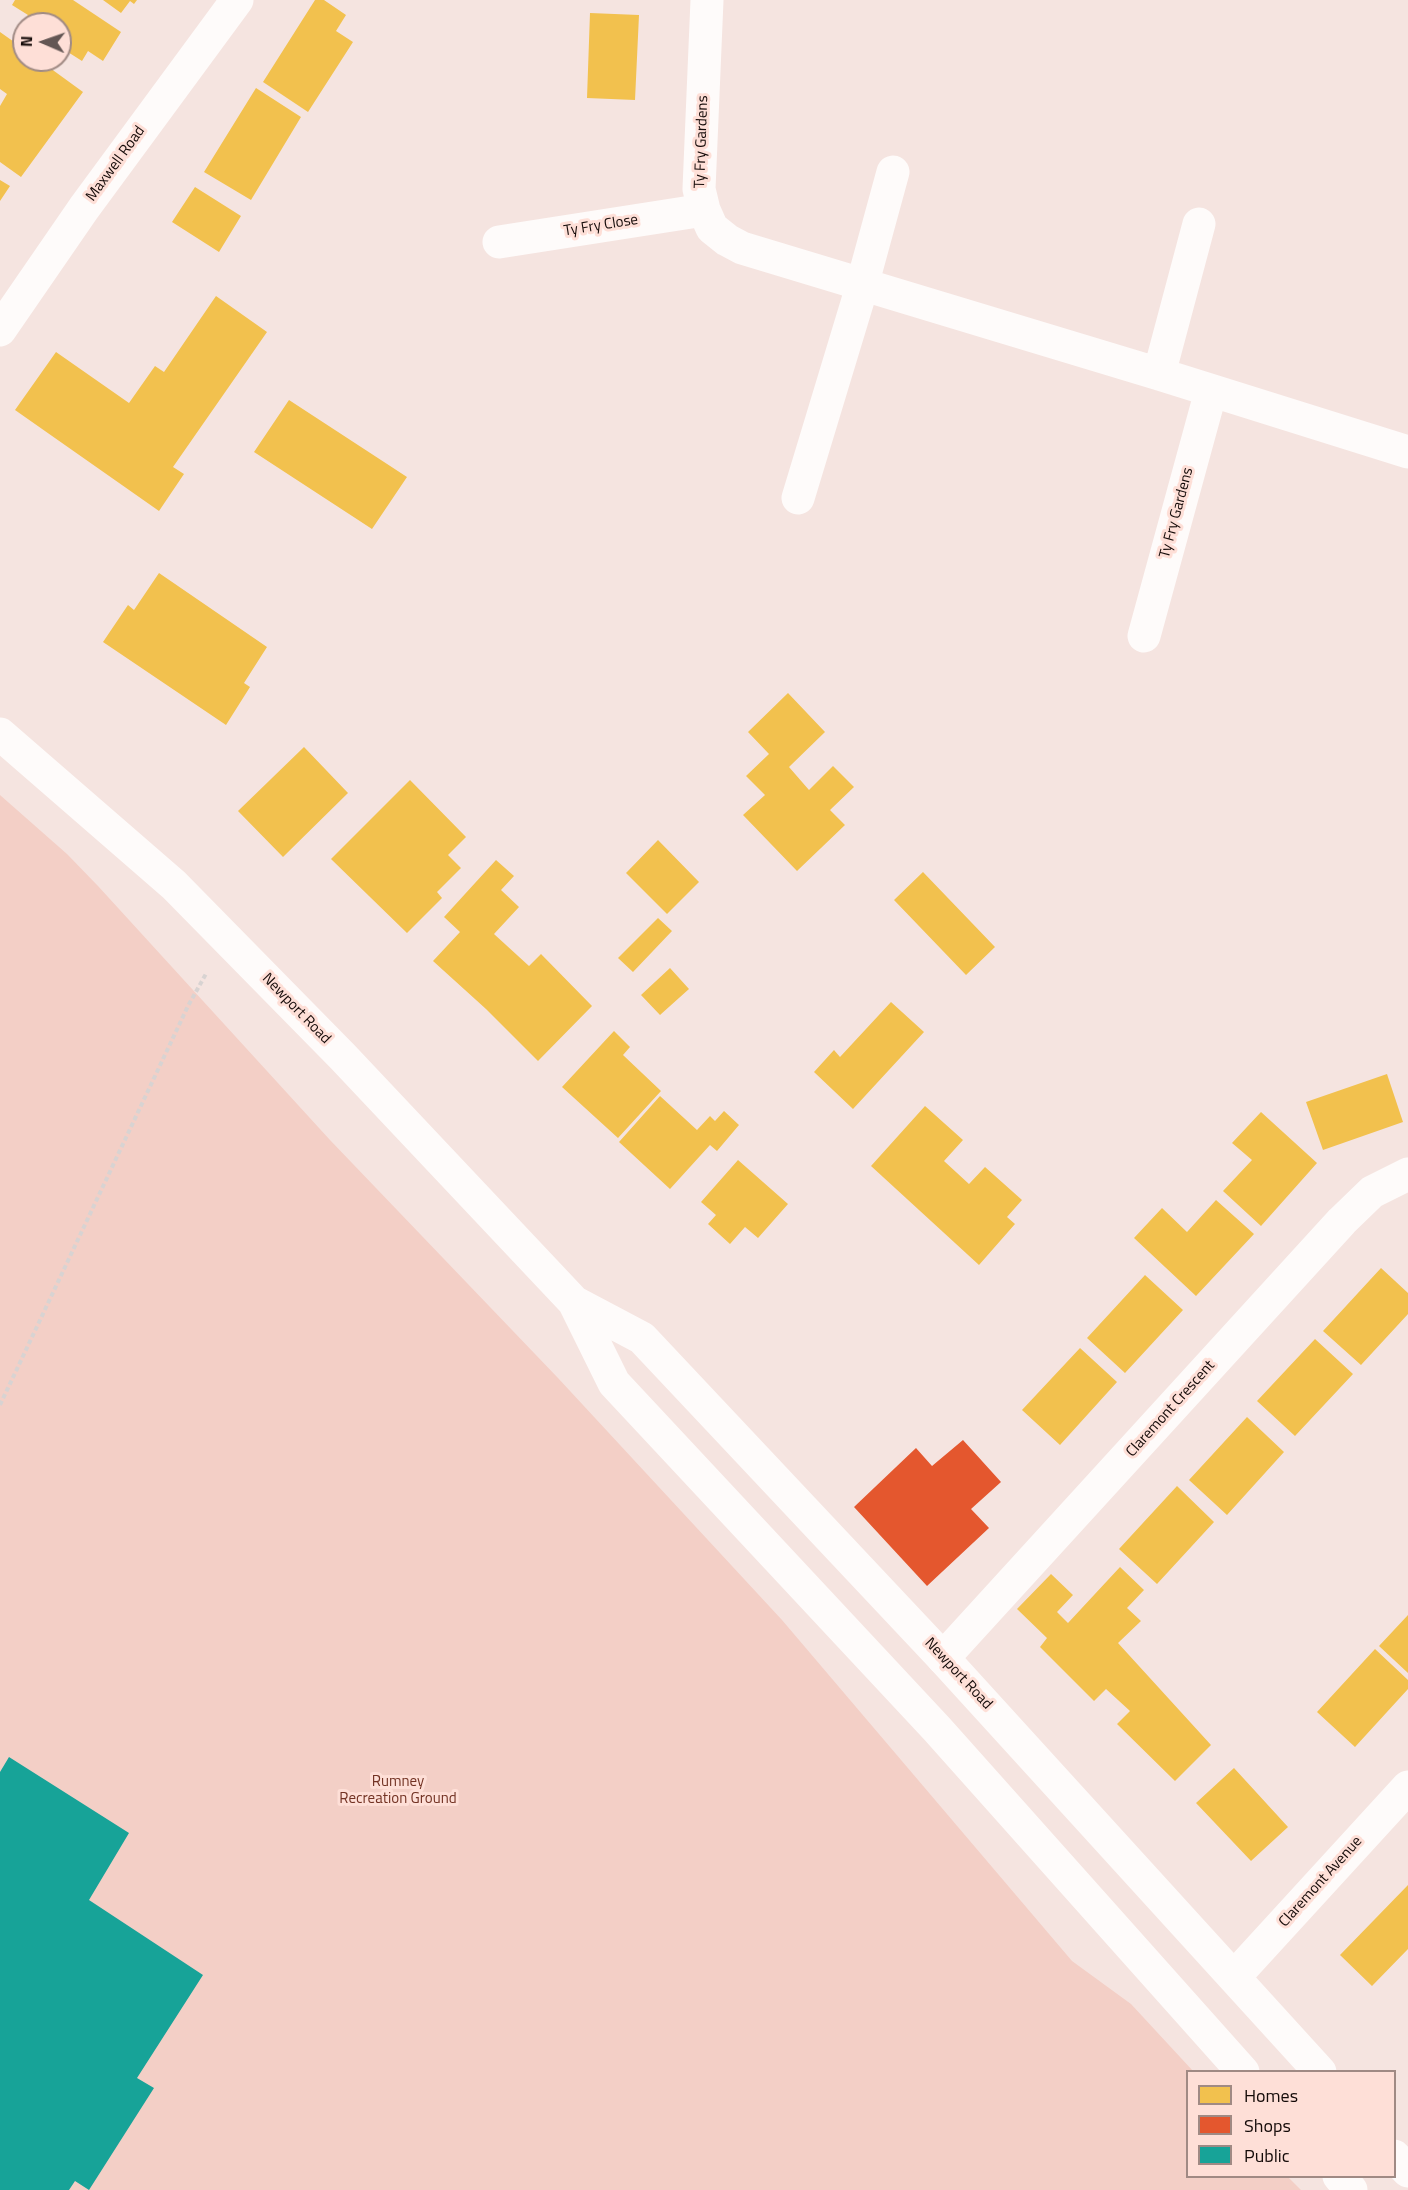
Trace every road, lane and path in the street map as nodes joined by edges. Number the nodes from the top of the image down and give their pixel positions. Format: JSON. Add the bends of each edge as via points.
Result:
{"nodes":[{"id":1,"x":237,"y":0,"type":"edge"},
{"id":2,"x":707,"y":0,"type":"edge"},
{"id":3,"x":893,"y":172,"type":"dead end"},
{"id":4,"x":704,"y":210,"type":"junction"},
{"id":5,"x":1199,"y":224,"type":"dead end"},
{"id":6,"x":499,"y":242,"type":"dead end"},
{"id":7,"x":862,"y":283,"type":"junction"},
{"id":8,"x":0,"y":330,"type":"edge"},
{"id":9,"x":1159,"y":374,"type":"junction"},
{"id":10,"x":1211,"y":391,"type":"junction"},
{"id":11,"x":1408,"y":452,"type":"edge"},
{"id":12,"x":798,"y":498,"type":"dead end"},
{"id":13,"x":1144,"y":636,"type":"dead end"},
{"id":14,"x":0,"y":734,"type":"edge"},
{"id":15,"x":226,"y":938,"type":"junction"},
{"id":16,"x":1408,"y":1174,"type":"edge"},
{"id":17,"x":574,"y":1302,"type":"junction"},
{"id":18,"x":0,"y":1405,"type":"edge"},
{"id":19,"x":943,"y":1658,"type":"junction"},
{"id":20,"x":1408,"y":1787,"type":"edge"},
{"id":21,"x":1234,"y":1976,"type":"junction"},
{"id":22,"x":1241,"y":2070,"type":"edge"},
{"id":23,"x":1318,"y":2070,"type":"edge"},
{"id":24,"x":1396,"y":2157,"type":"edge"},
{"id":25,"x":1408,"y":2171,"type":"edge"},
{"id":26,"x":1341,"y":2178,"type":"edge"},
{"id":27,"x":1351,"y":2190,"type":"edge"}],
"edges":[{"from":1,"to":8,"type":"street","name":"Maxwell Road"},
{"from":2,"to":4,"type":"street","name":"Ty Fry Gardens","via":[[699,189]]},
{"from":3,"to":7,"type":"street"},
{"from":4,"to":6,"type":"street","name":"Ty Fry Close"},
{"from":4,"to":7,"type":"street","name":"Ty Fry Gardens","via":[[712,228],[742,248]]},
{"from":5,"to":9,"type":"street"},
{"from":7,"to":9,"type":"street","name":"Ty Fry Gardens"},
{"from":7,"to":12,"type":"street"},
{"from":9,"to":10,"type":"street","name":"Ty Fry Gardens"},
{"from":10,"to":11,"type":"street","name":"Ty Fry Gardens"},
{"from":10,"to":13,"type":"street","name":"Ty Fry Gardens"},
{"from":14,"to":15,"type":"street","name":"Newport Road","via":[[174,885]]},
{"from":15,"to":17,"type":"street","name":"Newport Road"},
{"from":15,"to":18,"type":"path","via":[[188,1006]]},
{"from":16,"to":19,"type":"street","name":"Claremont Crescent","via":[[1372,1192],[1342,1221]]},
{"from":17,"to":19,"type":"street","name":"Newport Road","via":[[642,1338]]},
{"from":17,"to":22,"type":"street","name":"Newport Road","via":[[614,1383],[937,1729]]},
{"from":19,"to":21,"type":"street","name":"Newport Road"},
{"from":20,"to":21,"type":"street","name":"Claremont Avenue"},
{"from":21,"to":23,"type":"street","name":"Newport Road"},
{"from":24,"to":25,"type":"street"},
{"from":26,"to":27,"type":"street"}]}
